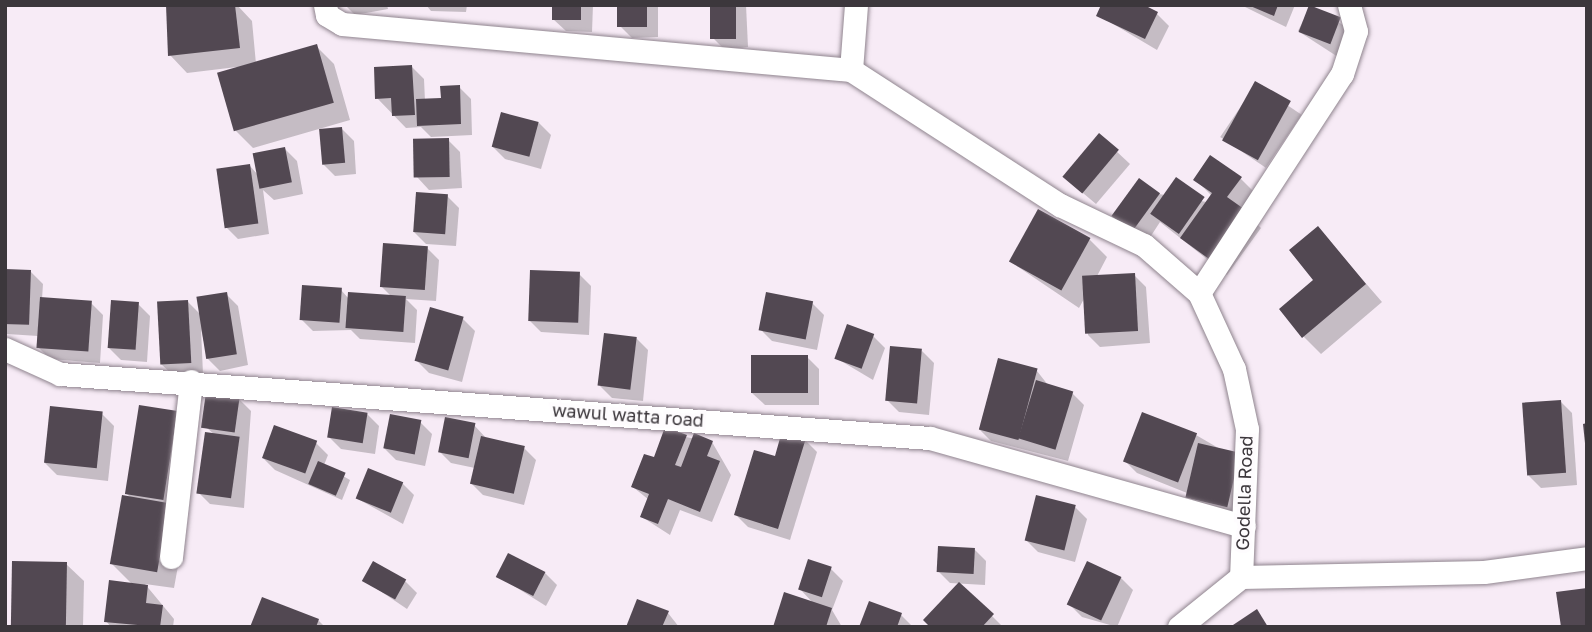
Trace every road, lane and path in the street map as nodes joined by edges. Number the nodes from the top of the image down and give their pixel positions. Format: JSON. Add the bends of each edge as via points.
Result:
{"nodes":[{"id":1,"x":325,"y":5,"type":"edge"},
{"id":2,"x":856,"y":5,"type":"edge"},
{"id":3,"x":1349,"y":5,"type":"edge"},
{"id":4,"x":851,"y":70,"type":"junction"},
{"id":5,"x":1199,"y":293,"type":"junction"},
{"id":6,"x":5,"y":349,"type":"edge"},
{"id":7,"x":191,"y":381,"type":"junction"},
{"id":8,"x":1244,"y":526,"type":"junction"},
{"id":9,"x":171,"y":557,"type":"dead end"},
{"id":10,"x":1587,"y":558,"type":"edge"},
{"id":11,"x":1241,"y":577,"type":"junction"},
{"id":12,"x":1179,"y":627,"type":"edge"}],
"edges":[{"from":1,"to":4,"type":"street","via":[[327,15],[342,24]]},
{"from":2,"to":4,"type":"street"},
{"from":3,"to":5,"type":"street","via":[[1356,31],[1342,74]]},
{"from":4,"to":5,"type":"street","via":[[1060,205],[1144,244]]},
{"from":5,"to":8,"type":"street","name":"Godella Road","via":[[1234,369],[1247,429]]},
{"from":6,"to":7,"type":"street","name":"wawul watta road","via":[[60,374]]},
{"from":7,"to":8,"type":"street","name":"wawul watta road","via":[[930,438]]},
{"from":7,"to":9,"type":"street"},
{"from":8,"to":11,"type":"street","name":"Godella Road"},
{"from":10,"to":11,"type":"street","via":[[1484,572]]},
{"from":11,"to":12,"type":"street"}]}
